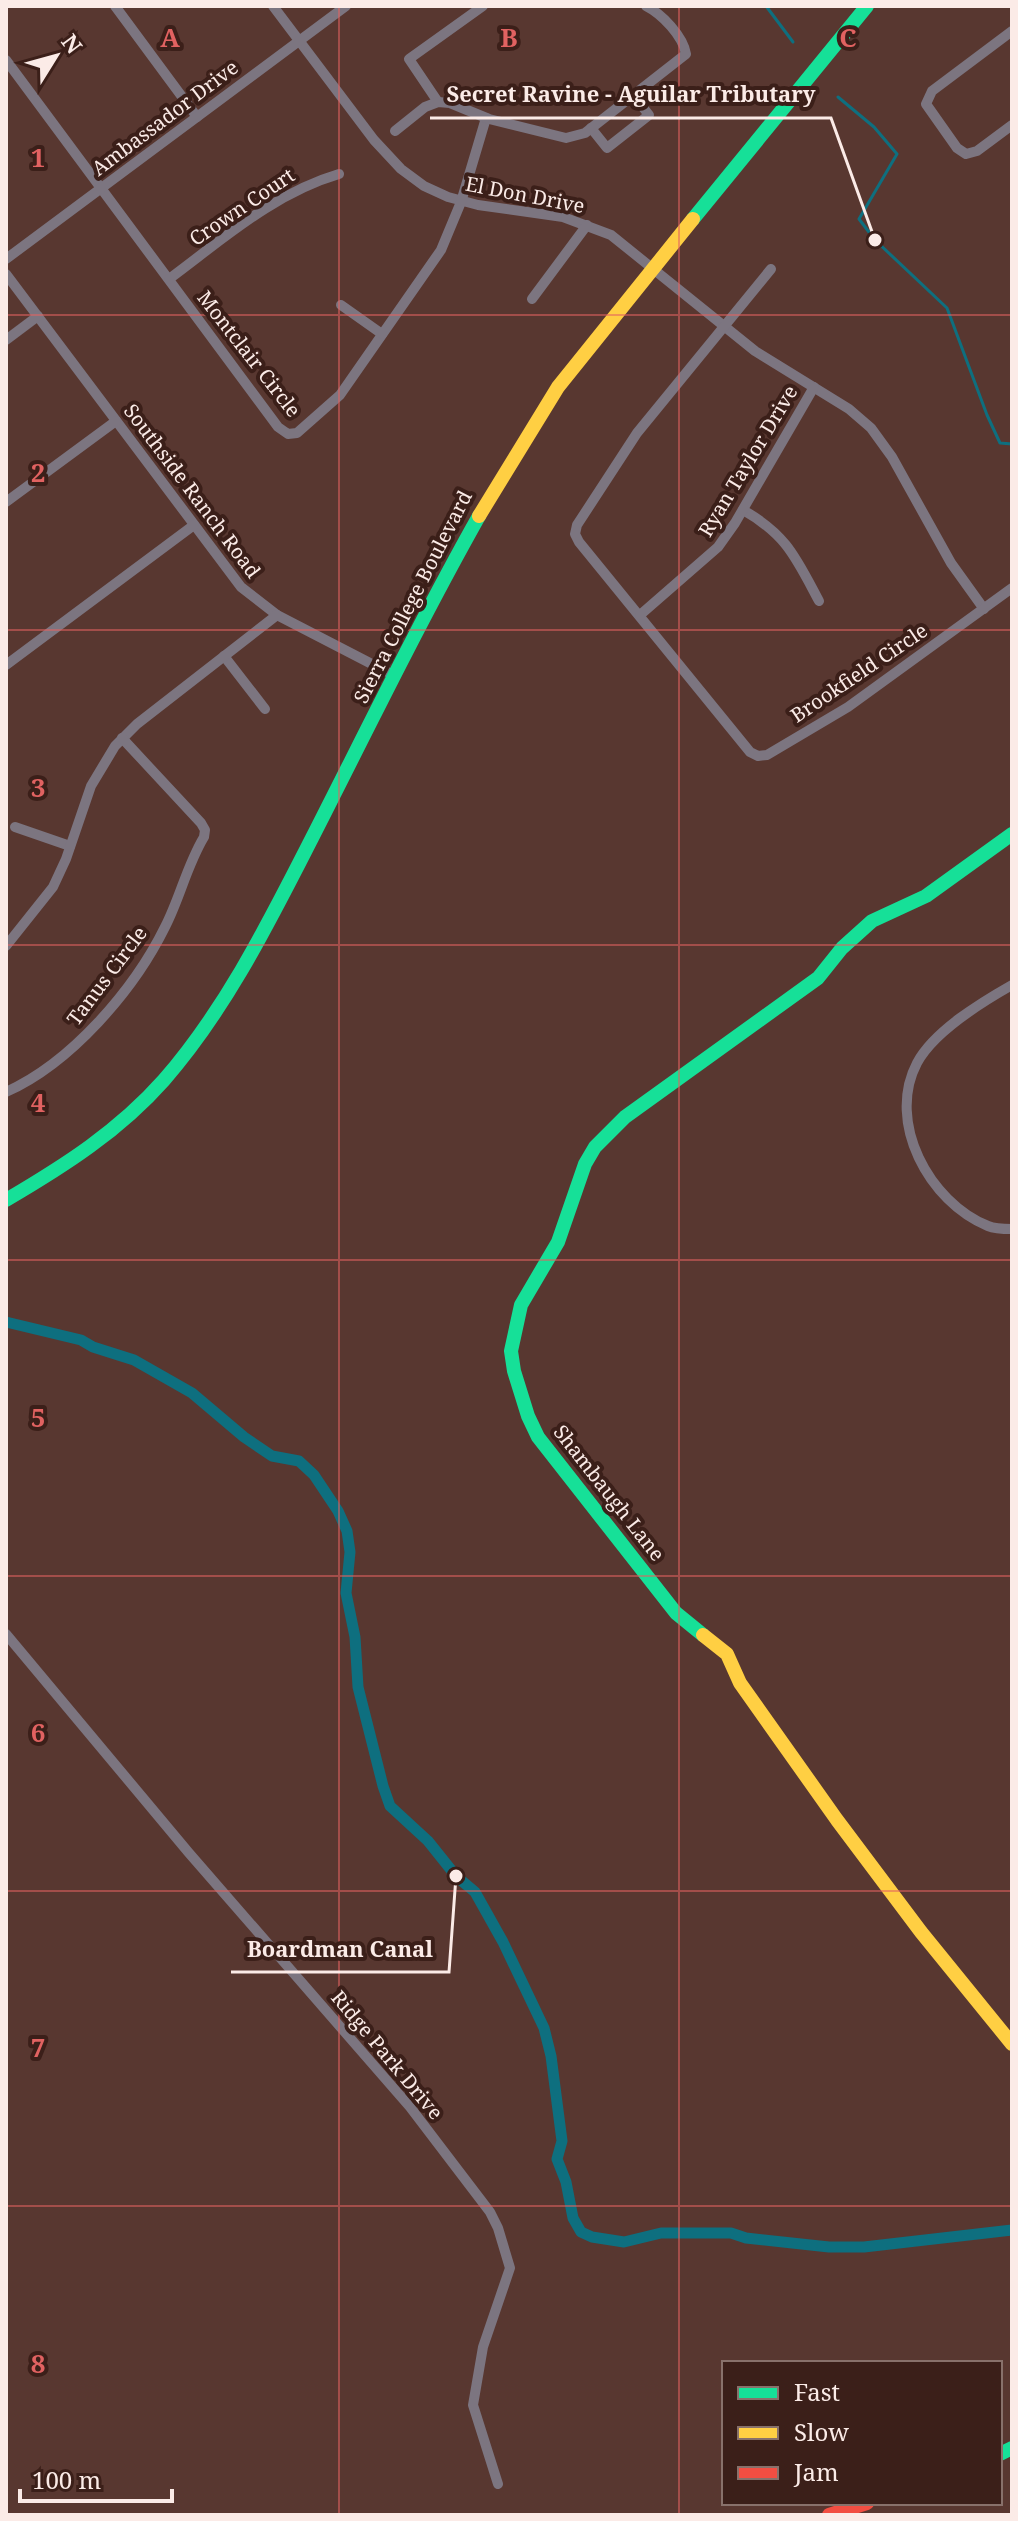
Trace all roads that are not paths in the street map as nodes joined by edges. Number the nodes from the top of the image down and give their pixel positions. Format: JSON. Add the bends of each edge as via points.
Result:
{"nodes":[{"id":1,"x":115,"y":6,"type":"edge"},
{"id":2,"x":273,"y":6,"type":"edge"},
{"id":3,"x":346,"y":6,"type":"edge"},
{"id":4,"x":483,"y":6,"type":"edge"},
{"id":5,"x":646,"y":6,"type":"edge"},
{"id":6,"x":867,"y":6,"type":"edge"},
{"id":7,"x":1012,"y":31,"type":"edge"},
{"id":8,"x":299,"y":41,"type":"junction"},
{"id":9,"x":6,"y":60,"type":"edge"},
{"id":10,"x":634,"y":96,"type":"junction"},
{"id":11,"x":438,"y":102,"type":"junction"},
{"id":12,"x":197,"y":117,"type":"junction"},
{"id":13,"x":486,"y":118,"type":"junction"},
{"id":14,"x":1012,"y":125,"type":"edge"},
{"id":15,"x":591,"y":128,"type":"junction"},
{"id":16,"x":395,"y":131,"type":"dead end"},
{"id":17,"x":339,"y":174,"type":"dead end"},
{"id":18,"x":101,"y":188,"type":"junction"},
{"id":19,"x":461,"y":202,"type":"junction"},
{"id":20,"x":587,"y":225,"type":"junction"},
{"id":21,"x":6,"y":259,"type":"edge"},
{"id":22,"x":653,"y":268,"type":"junction"},
{"id":23,"x":771,"y":269,"type":"dead end"},
{"id":24,"x":6,"y":274,"type":"edge"},
{"id":25,"x":169,"y":279,"type":"junction"},
{"id":26,"x":532,"y":299,"type":"dead end"},
{"id":27,"x":341,"y":305,"type":"dead end"},
{"id":28,"x":38,"y":316,"type":"junction"},
{"id":29,"x":724,"y":326,"type":"junction"},
{"id":30,"x":382,"y":334,"type":"junction"},
{"id":31,"x":6,"y":340,"type":"edge"},
{"id":32,"x":814,"y":387,"type":"junction"},
{"id":33,"x":116,"y":421,"type":"junction"},
{"id":34,"x":6,"y":502,"type":"edge"},
{"id":35,"x":743,"y":510,"type":"junction"},
{"id":36,"x":194,"y":525,"type":"junction"},
{"id":37,"x":1012,"y":588,"type":"edge"},
{"id":38,"x":819,"y":601,"type":"dead end"},
{"id":39,"x":984,"y":609,"type":"junction"},
{"id":40,"x":277,"y":615,"type":"junction"},
{"id":41,"x":640,"y":615,"type":"junction"},
{"id":42,"x":224,"y":656,"type":"junction"},
{"id":43,"x":6,"y":665,"type":"edge"},
{"id":44,"x":395,"y":676,"type":"junction"},
{"id":45,"x":265,"y":709,"type":"dead end"},
{"id":46,"x":122,"y":738,"type":"junction"},
{"id":47,"x":15,"y":827,"type":"dead end"},
{"id":48,"x":1012,"y":834,"type":"edge"},
{"id":49,"x":70,"y":846,"type":"junction"},
{"id":50,"x":6,"y":946,"type":"edge"},
{"id":51,"x":1012,"y":985,"type":"edge"},
{"id":52,"x":6,"y":1092,"type":"edge"},
{"id":53,"x":6,"y":1200,"type":"edge"},
{"id":54,"x":1012,"y":1229,"type":"edge"},
{"id":55,"x":6,"y":1634,"type":"edge"},
{"id":56,"x":1012,"y":2044,"type":"edge"},
{"id":57,"x":498,"y":2484,"type":"dead end"},
{"id":58,"x":861,"y":2505,"type":"edge"},
{"id":59,"x":829,"y":2515,"type":"edge"}],
"edges":[{"from":1,"to":12,"type":"street"},
{"from":2,"to":8,"type":"street","name":"El Don Drive"},
{"from":3,"to":8,"type":"street","name":"Ambassador Drive"},
{"from":4,"to":11,"type":"street","via":[[409,59]]},
{"from":5,"to":10,"type":"street","via":[[667,22],[686,54]]},
{"from":6,"to":22,"type":"street","name":"Sierra College Boulevard"},
{"from":7,"to":14,"type":"street","via":[[926,100],[963,153],[977,151]]},
{"from":8,"to":12,"type":"street","name":"Ambassador Drive"},
{"from":8,"to":19,"type":"street","name":"El Don Drive","via":[[392,161],[424,186]]},
{"from":9,"to":18,"type":"street","name":"Montclair Circle"},
{"from":10,"to":15,"type":"street"},
{"from":10,"to":15,"type":"street","via":[[649,115],[607,148]]},
{"from":11,"to":13,"type":"street"},
{"from":11,"to":16,"type":"street"},
{"from":12,"to":18,"type":"street","name":"Ambassador Drive"},
{"from":13,"to":15,"type":"street","via":[[566,138]]},
{"from":13,"to":19,"type":"street","name":"Montclair Circle"},
{"from":17,"to":25,"type":"street","name":"Crown Court","via":[[283,196]]},
{"from":18,"to":21,"type":"street","name":"Ambassador Drive"},
{"from":18,"to":25,"type":"street","name":"Montclair Circle"},
{"from":19,"to":20,"type":"street","name":"El Don Drive"},
{"from":19,"to":30,"type":"street","name":"Montclair Circle","via":[[441,250]]},
{"from":20,"to":22,"type":"street","name":"El Don Drive","via":[[622,242]]},
{"from":20,"to":26,"type":"street"},
{"from":22,"to":29,"type":"street"},
{"from":22,"to":44,"type":"street","name":"Sierra College Boulevard","via":[[564,378],[510,459]]},
{"from":23,"to":29,"type":"street","name":"Brookfield Circle"},
{"from":24,"to":28,"type":"street","name":"Southside Ranch Road"},
{"from":25,"to":30,"type":"street","name":"Montclair Circle","via":[[288,434],[297,433],[333,403]]},
{"from":27,"to":30,"type":"street"},
{"from":28,"to":31,"type":"street"},
{"from":28,"to":33,"type":"street","name":"Southside Ranch Road"},
{"from":29,"to":32,"type":"street"},
{"from":29,"to":41,"type":"street","name":"Brookfield Circle","via":[[637,433],[577,525],[579,542]]},
{"from":32,"to":35,"type":"street","name":"Ryan Taylor Drive"},
{"from":32,"to":39,"type":"street","via":[[861,418],[880,440]]},
{"from":33,"to":34,"type":"street"},
{"from":33,"to":36,"type":"street","name":"Southside Ranch Road"},
{"from":35,"to":38,"type":"street","via":[[783,540]]},
{"from":35,"to":41,"type":"street","name":"Ryan Taylor Drive","via":[[708,558]]},
{"from":36,"to":40,"type":"street","name":"Southside Ranch Road","via":[[241,587]]},
{"from":36,"to":43,"type":"street"},
{"from":37,"to":39,"type":"street"},
{"from":39,"to":41,"type":"street","name":"Brookfield Circle","via":[[840,713],[758,756]]},
{"from":40,"to":42,"type":"street"},
{"from":40,"to":44,"type":"street","name":"Southside Ranch Road"},
{"from":42,"to":45,"type":"street"},
{"from":42,"to":46,"type":"street"},
{"from":44,"to":53,"type":"street","name":"Sierra College Boulevard","via":[[248,959],[201,1036],[114,1130]]},
{"from":46,"to":49,"type":"street","via":[[96,776]]},
{"from":46,"to":52,"type":"street","name":"Tanus Circle","via":[[201,823],[204,837],[158,940],[114,1002],[64,1055]]},
{"from":47,"to":49,"type":"street"},
{"from":48,"to":56,"type":"street","name":"Shambaugh Lane","via":[[926,896],[872,921],[818,978],[609,1131],[585,1164],[558,1242],[521,1305],[511,1351],[538,1437],[676,1613],[727,1654],[740,1683],[837,1820]]},
{"from":49,"to":50,"type":"street","via":[[45,900]]},
{"from":51,"to":54,"type":"street","via":[[939,1035],[919,1059],[905,1107],[918,1157],[935,1182],[963,1213],[990,1228]]},
{"from":55,"to":57,"type":"street","name":"Ridge Park Drive","via":[[410,2107],[490,2212],[510,2268],[483,2347],[473,2405]]},
{"from":58,"to":59,"type":"street"}]}
